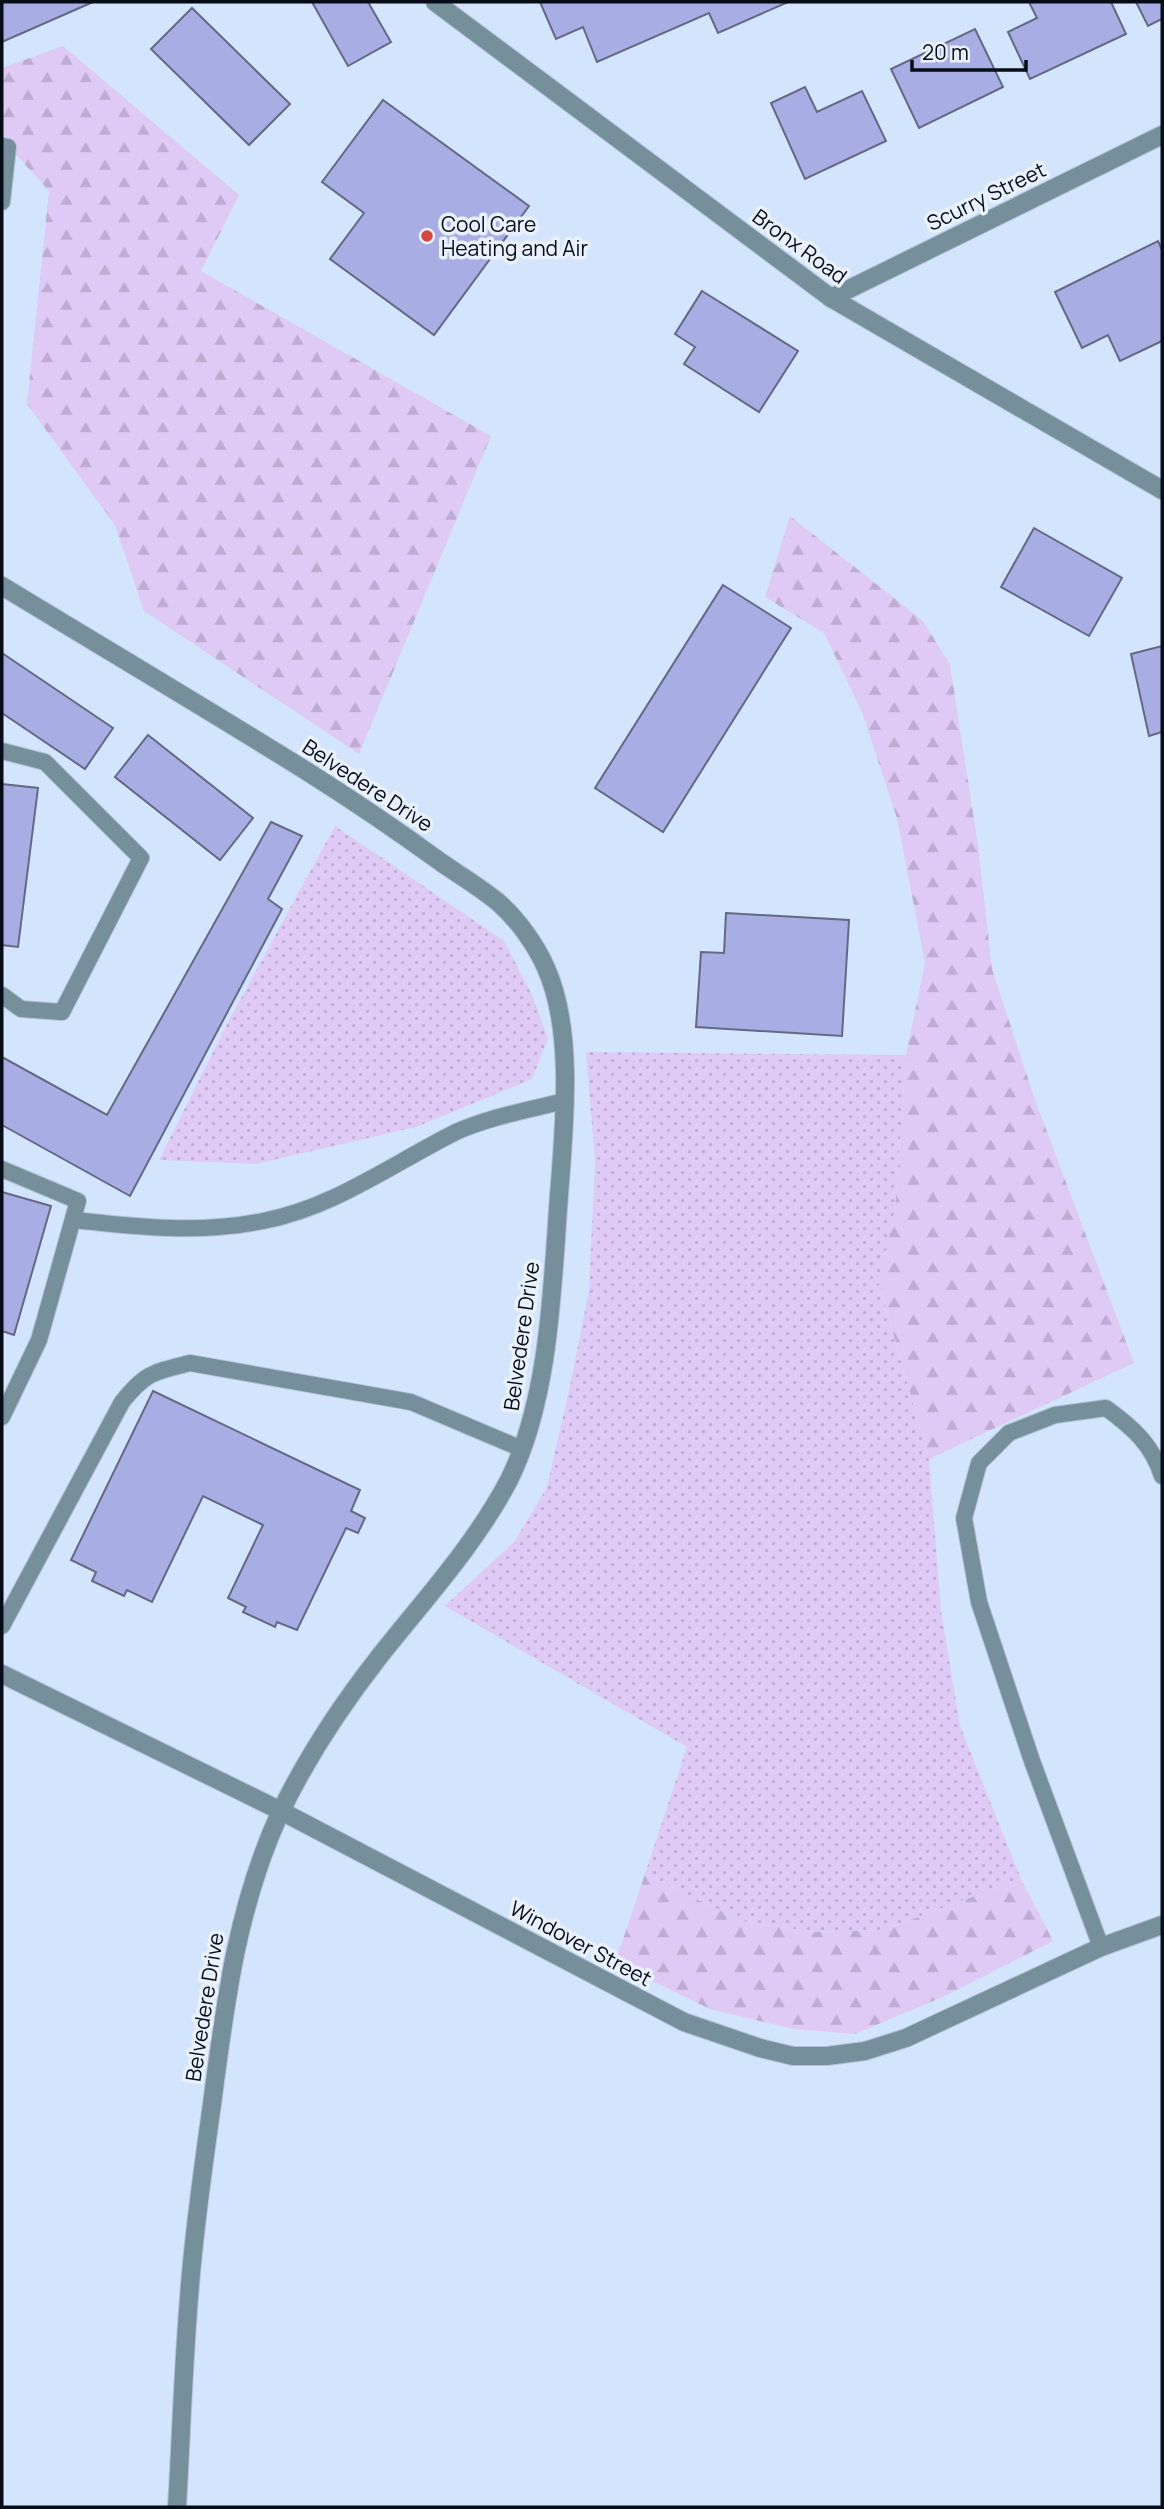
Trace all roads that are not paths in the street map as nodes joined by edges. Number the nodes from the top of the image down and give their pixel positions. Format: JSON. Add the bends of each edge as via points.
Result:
{"nodes":[{"id":1,"x":435,"y":2,"type":"edge"},
{"id":2,"x":1162,"y":135,"type":"edge"},
{"id":3,"x":2,"y":146,"type":"edge"},
{"id":4,"x":3,"y":171,"type":"edge"},
{"id":5,"x":2,"y":196,"type":"edge"},
{"id":6,"x":831,"y":298,"type":"junction"},
{"id":7,"x":1162,"y":490,"type":"edge"},
{"id":8,"x":2,"y":586,"type":"edge"},
{"id":9,"x":2,"y":751,"type":"edge"},
{"id":10,"x":2,"y":995,"type":"edge"},
{"id":11,"x":564,"y":1101,"type":"junction"},
{"id":12,"x":2,"y":1169,"type":"edge"},
{"id":13,"x":73,"y":1220,"type":"junction"},
{"id":14,"x":2,"y":1417,"type":"edge"},
{"id":15,"x":522,"y":1449,"type":"junction"},
{"id":16,"x":1162,"y":1476,"type":"edge"},
{"id":17,"x":2,"y":1626,"type":"edge"},
{"id":18,"x":2,"y":1674,"type":"edge"},
{"id":19,"x":281,"y":1811,"type":"junction"},
{"id":20,"x":1162,"y":1925,"type":"edge"},
{"id":21,"x":1101,"y":1947,"type":"junction"},
{"id":22,"x":177,"y":2507,"type":"edge"}],
"edges":[{"from":1,"to":6,"type":"street","name":"Bronx Road"},
{"from":2,"to":6,"type":"street","name":"Scurry Street"},
{"from":3,"to":4,"type":"lane","via":[[8,147]]},
{"from":4,"to":5,"type":"lane"},
{"from":6,"to":7,"type":"street","name":"Bronx Road"},
{"from":8,"to":11,"type":"street","name":"Belvedere Drive","via":[[374,814],[501,905],[545,965],[556,995]]},
{"from":9,"to":10,"type":"lane","via":[[45,762],[141,858],[62,1012],[22,1009]]},
{"from":11,"to":13,"type":"lane","via":[[471,1126],[317,1205],[265,1221],[162,1229]]},
{"from":11,"to":15,"type":"street","name":"Belvedere Drive","via":[[554,1270],[540,1387]]},
{"from":12,"to":13,"type":"lane","via":[[78,1201]]},
{"from":13,"to":14,"type":"lane","via":[[39,1340]]},
{"from":15,"to":17,"type":"lane","via":[[411,1402],[191,1363],[160,1370],[140,1380],[122,1402]]},
{"from":15,"to":19,"type":"street","name":"Belvedere Drive","via":[[486,1518],[327,1730]]},
{"from":16,"to":21,"type":"lane","via":[[1158,1461],[1135,1429],[1106,1408],[1055,1415],[1009,1433],[979,1463],[964,1518],[979,1602]]},
{"from":18,"to":19,"type":"street","name":"Windover Street"},
{"from":19,"to":21,"type":"street","name":"Windover Street","via":[[684,2022],[793,2056],[865,2051],[906,2038]]},
{"from":19,"to":22,"type":"street","name":"Belvedere Drive","via":[[239,1930],[227,1987],[192,2255]]},
{"from":20,"to":21,"type":"street","name":"Windover Street"}]}
